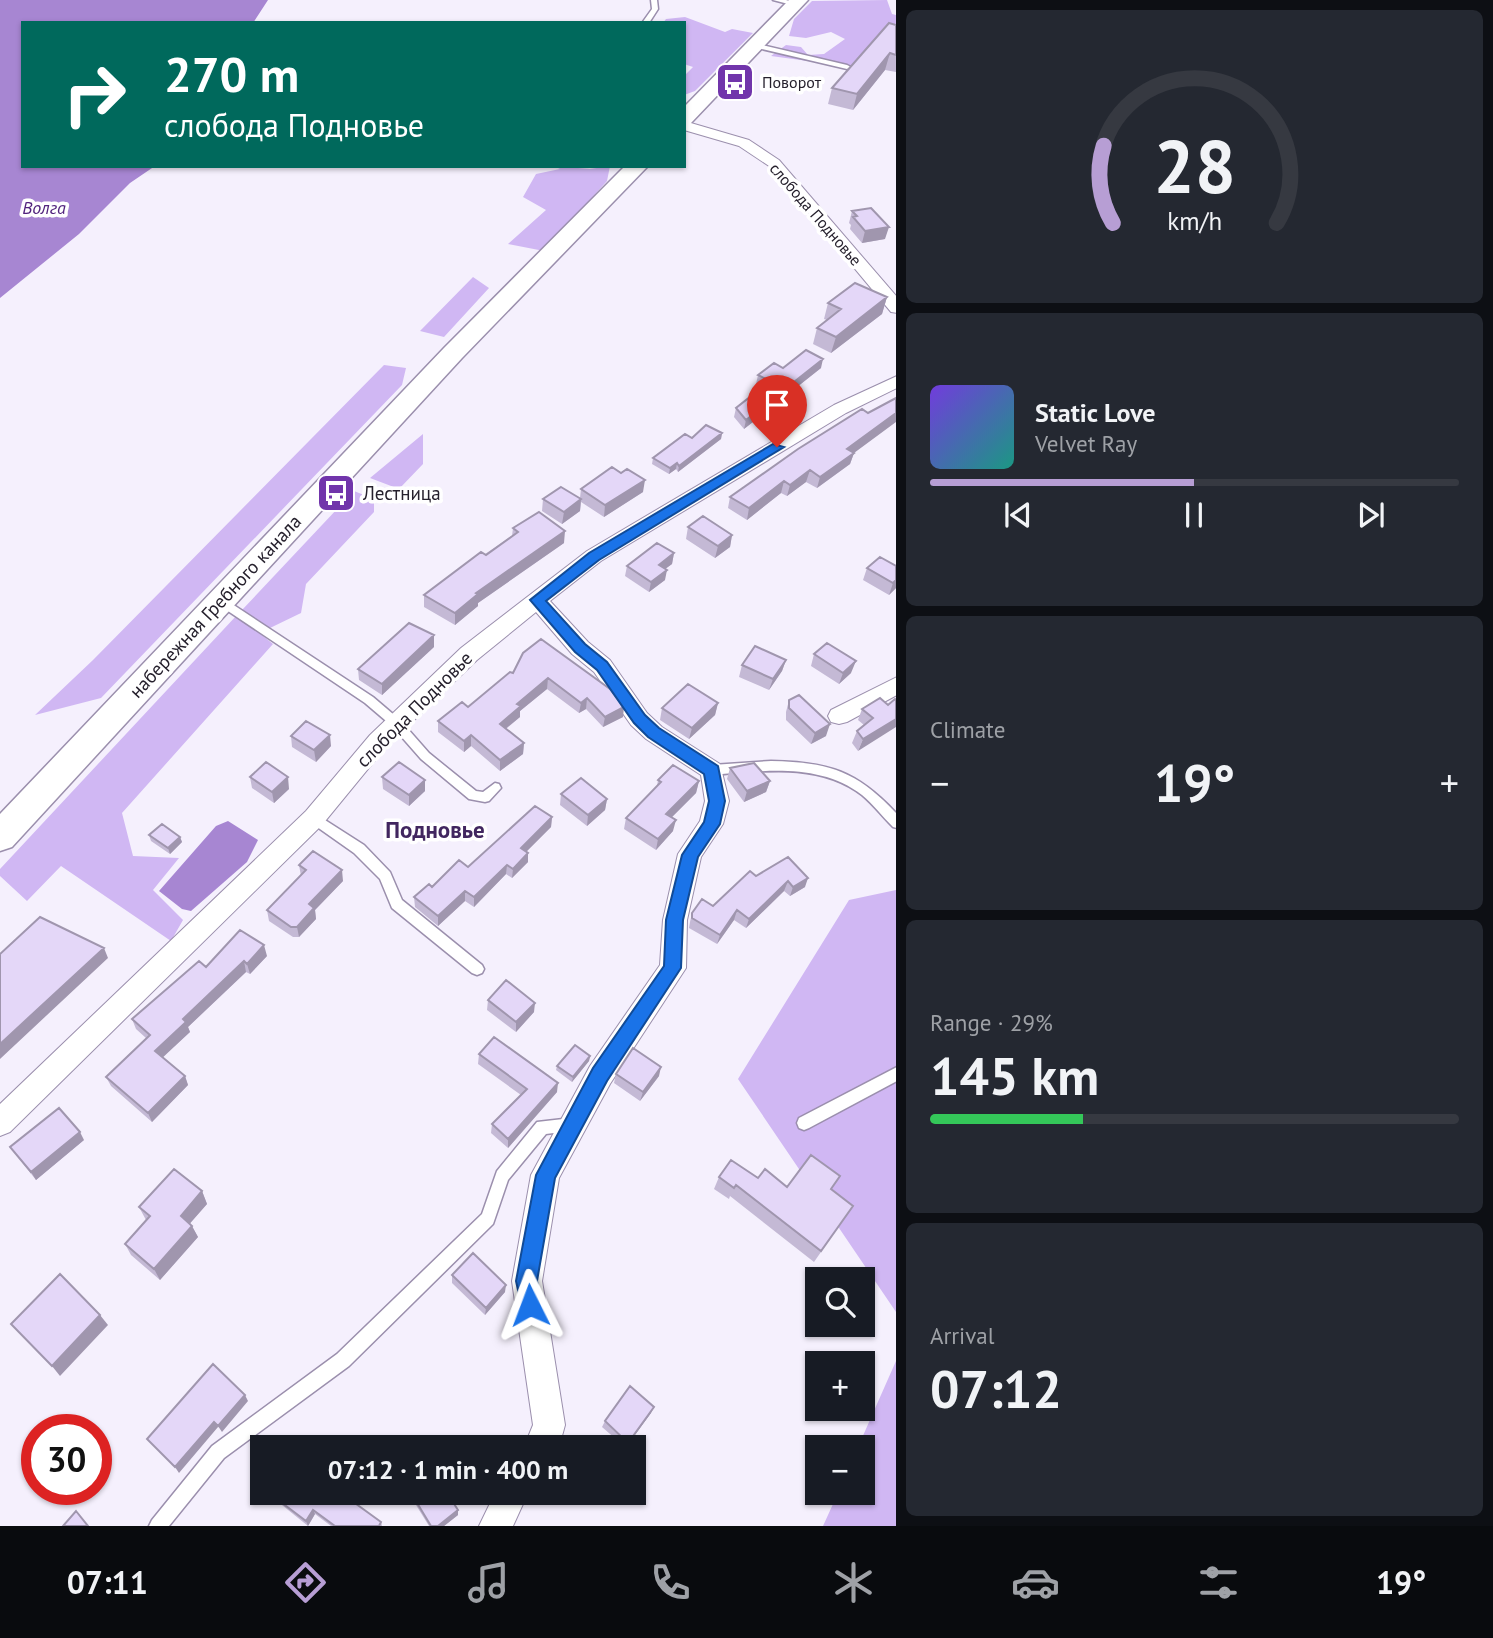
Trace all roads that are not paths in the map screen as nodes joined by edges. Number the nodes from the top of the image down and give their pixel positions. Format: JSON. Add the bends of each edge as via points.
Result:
{"nodes":[{"id":1,"x":654,"y":0,"type":"edge"},
{"id":2,"x":790,"y":1,"type":"edge"},
{"id":3,"x":646,"y":21,"type":"edge"},
{"id":4,"x":755,"y":45,"type":"junction"},
{"id":5,"x":848,"y":67,"type":"edge"},
{"id":6,"x":692,"y":102,"type":"edge"},
{"id":7,"x":686,"y":126,"type":"edge"},
{"id":8,"x":636,"y":168,"type":"edge"},
{"id":9,"x":896,"y":308,"type":"edge"},
{"id":10,"x":896,"y":381,"type":"edge"},
{"id":11,"x":220,"y":600,"type":"junction"},
{"id":12,"x":537,"y":600,"type":"junction"},
{"id":13,"x":896,"y":685,"type":"edge"},
{"id":14,"x":839,"y":716,"type":"dead end"},
{"id":15,"x":396,"y":723,"type":"junction"},
{"id":16,"x":712,"y":771,"type":"junction"},
{"id":17,"x":495,"y":788,"type":"dead end"},
{"id":18,"x":314,"y":818,"type":"junction"},
{"id":19,"x":896,"y":823,"type":"edge"},
{"id":20,"x":0,"y":837,"type":"edge"},
{"id":21,"x":477,"y":970,"type":"dead end"},
{"id":22,"x":896,"y":1073,"type":"edge"},
{"id":23,"x":804,"y":1123,"type":"dead end"},
{"id":24,"x":0,"y":1124,"type":"edge"},
{"id":25,"x":573,"y":1125,"type":"junction"},
{"id":26,"x":547,"y":1435,"type":"edge"},
{"id":27,"x":506,"y":1505,"type":"edge"},
{"id":28,"x":158,"y":1526,"type":"edge"},
{"id":29,"x":495,"y":1526,"type":"edge"}],
"edges":[{"from":1,"to":3,"type":"lane","via":[[655,9]]},
{"from":2,"to":4,"type":"street"},
{"from":4,"to":5,"type":"lane"},
{"from":4,"to":6,"type":"street"},
{"from":7,"to":9,"type":"street","name":"слобода Подновье","via":[[744,143],[774,163]]},
{"from":8,"to":11,"type":"street","name":"набережная Гребного канала","via":[[453,353]]},
{"from":10,"to":12,"type":"street","name":"слобода Подновье","via":[[840,409],[594,556]]},
{"from":11,"to":15,"type":"lane"},
{"from":11,"to":20,"type":"street","name":"набережная Гребного канала"},
{"from":12,"to":15,"type":"street","name":"слобода Подновье","via":[[469,654]]},
{"from":12,"to":16,"type":"street","via":[[602,666],[646,726]]},
{"from":13,"to":14,"type":"street"},
{"from":15,"to":17,"type":"lane","via":[[425,756],[473,795],[485,797]]},
{"from":15,"to":18,"type":"street","name":"слобода Подновье"},
{"from":16,"to":19,"type":"lane","via":[[801,767],[835,773],[865,790]]},
{"from":16,"to":25,"type":"street","via":[[717,801],[711,824],[691,855],[675,920],[673,968],[600,1075]]},
{"from":18,"to":21,"type":"lane","via":[[359,849],[385,876],[397,904]]},
{"from":18,"to":24,"type":"street","name":"слобода Подновье"},
{"from":22,"to":23,"type":"lane"},
{"from":25,"to":26,"type":"street","via":[[545,1175],[527,1281]]},
{"from":25,"to":28,"type":"lane","via":[[542,1127],[502,1176],[488,1219],[343,1360],[218,1452]]},
{"from":27,"to":29,"type":"street"}]}
